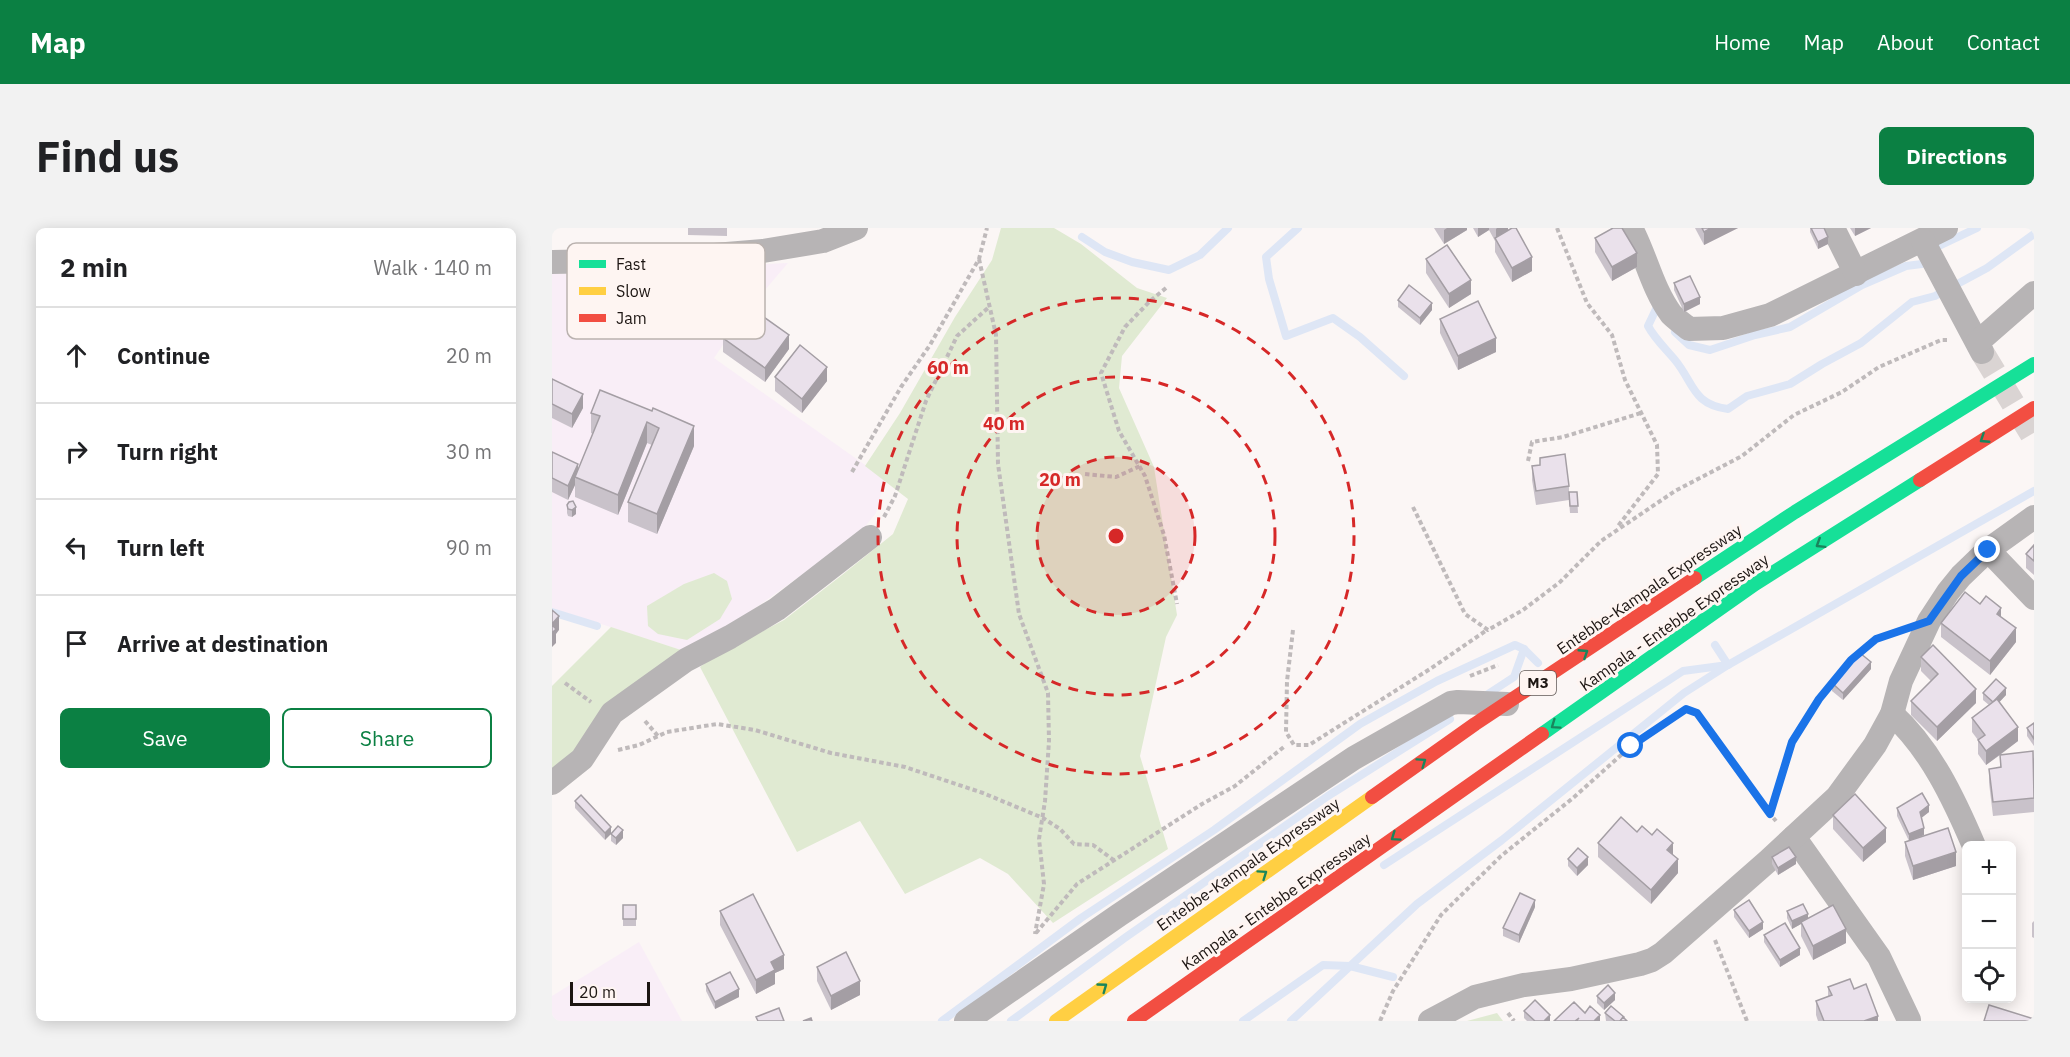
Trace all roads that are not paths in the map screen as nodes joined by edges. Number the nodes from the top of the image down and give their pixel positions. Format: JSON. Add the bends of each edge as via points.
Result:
{"nodes":[{"id":1,"x":856,"y":228,"type":"edge"},
{"id":2,"x":1631,"y":228,"type":"edge"},
{"id":3,"x":1833,"y":228,"type":"edge"},
{"id":4,"x":1946,"y":228,"type":"edge"},
{"id":5,"x":1923,"y":241,"type":"junction"},
{"id":6,"x":765,"y":251,"type":"edge"},
{"id":7,"x":552,"y":262,"type":"edge"},
{"id":8,"x":567,"y":262,"type":"edge"},
{"id":9,"x":1856,"y":274,"type":"junction"},
{"id":10,"x":2034,"y":293,"type":"edge"},
{"id":11,"x":2034,"y":364,"type":"edge"},
{"id":12,"x":2034,"y":408,"type":"edge"},
{"id":13,"x":2034,"y":517,"type":"edge"},
{"id":14,"x":870,"y":537,"type":"road end"},
{"id":15,"x":1988,"y":550,"type":"junction"},
{"id":16,"x":2034,"y":598,"type":"edge"},
{"id":17,"x":1507,"y":704,"type":"junction"},
{"id":18,"x":1892,"y":714,"type":"junction"},
{"id":19,"x":552,"y":783,"type":"edge"},
{"id":20,"x":1794,"y":837,"type":"junction"},
{"id":21,"x":1972,"y":841,"type":"edge"},
{"id":22,"x":1909,"y":1020,"type":"edge"},
{"id":23,"x":966,"y":1021,"type":"edge"},
{"id":24,"x":1056,"y":1021,"type":"edge"},
{"id":25,"x":1134,"y":1021,"type":"edge"},
{"id":26,"x":1430,"y":1021,"type":"edge"}],
"edges":[{"from":1,"to":6,"type":"street","via":[[824,242]]},
{"from":2,"to":9,"type":"street","via":[[1657,290],[1672,315],[1689,329],[1722,328],[1770,315]]},
{"from":3,"to":9,"type":"street"},
{"from":4,"to":5,"type":"street"},
{"from":5,"to":9,"type":"street"},
{"from":5,"to":10,"type":"street","via":[[1980,347]]},
{"from":7,"to":8,"type":"street"},
{"from":17,"to":11,"type":"highway","name":"Entebbe-Kampala Expressway","number":"M3","one_way":true,"via":[[1795,512]]},
{"from":12,"to":25,"type":"highway","name":"Kampala - Entebbe Expressway","number":"M3","one_way":true,"via":[[1755,584]]},
{"from":13,"to":15,"type":"street"},
{"from":14,"to":19,"type":"street","via":[[777,609],[686,660],[612,713],[582,759]]},
{"from":15,"to":16,"type":"street"},
{"from":15,"to":18,"type":"street","via":[[1961,576],[1929,621],[1901,681]]},
{"from":17,"to":23,"type":"street","via":[[1451,703],[1354,758]]},
{"from":24,"to":17,"type":"highway","name":"Entebbe-Kampala Expressway","number":"M3","one_way":true},
{"from":18,"to":20,"type":"street","via":[[1837,797]]},
{"from":18,"to":21,"type":"street","via":[[1929,758]]},
{"from":20,"to":22,"type":"street","via":[[1879,957]]},
{"from":20,"to":26,"type":"street","via":[[1653,960],[1482,995]]}]}
